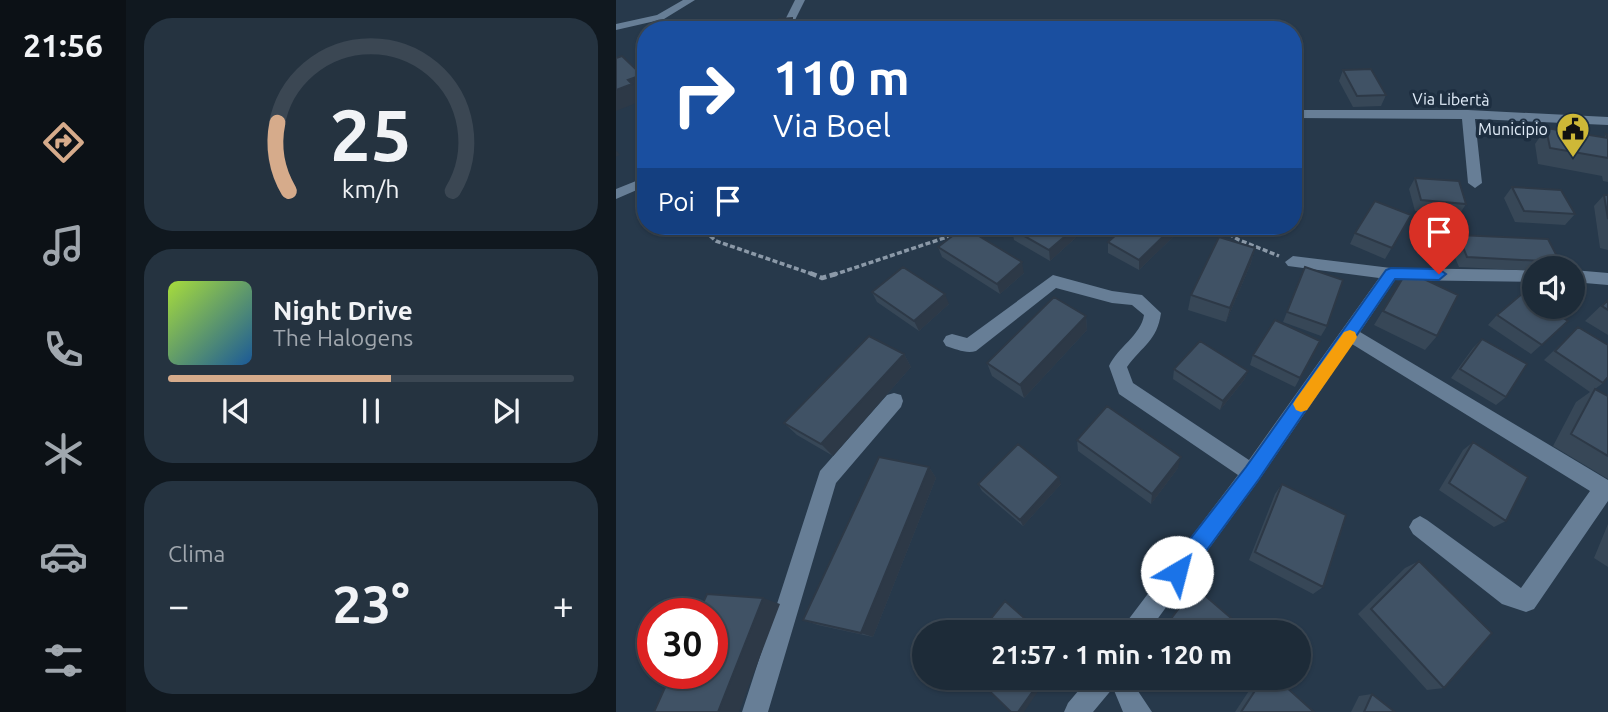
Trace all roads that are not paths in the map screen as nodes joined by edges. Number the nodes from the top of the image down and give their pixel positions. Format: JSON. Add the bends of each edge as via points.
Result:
{"nodes":[{"id":1,"x":690,"y":0,"type":"edge"},
{"id":2,"x":800,"y":0,"type":"edge"},
{"id":3,"x":642,"y":21,"type":"edge"},
{"id":4,"x":790,"y":21,"type":"edge"},
{"id":5,"x":637,"y":22,"type":"edge"},
{"id":6,"x":616,"y":27,"type":"edge"},
{"id":7,"x":1302,"y":114,"type":"edge"},
{"id":8,"x":1468,"y":114,"type":"junction"},
{"id":9,"x":1608,"y":121,"type":"edge"},
{"id":10,"x":1475,"y":183,"type":"dead end"},
{"id":11,"x":637,"y":185,"type":"edge"},
{"id":12,"x":616,"y":194,"type":"edge"},
{"id":13,"x":1293,"y":262,"type":"road end"},
{"id":14,"x":1391,"y":274,"type":"junction"},
{"id":15,"x":1522,"y":276,"type":"edge"},
{"id":16,"x":1585,"y":277,"type":"edge"},
{"id":17,"x":1608,"y":279,"type":"edge"},
{"id":18,"x":1351,"y":335,"type":"junction"},
{"id":19,"x":952,"y":341,"type":"dead end"},
{"id":20,"x":894,"y":401,"type":"dead end"},
{"id":21,"x":1252,"y":473,"type":"junction"},
{"id":22,"x":1606,"y":490,"type":"edge"},
{"id":23,"x":1420,"y":527,"type":"dead end"},
{"id":24,"x":1142,"y":620,"type":"edge"},
{"id":25,"x":1095,"y":690,"type":"edge"},
{"id":26,"x":1125,"y":690,"type":"edge"},
{"id":27,"x":755,"y":712,"type":"edge"},
{"id":28,"x":1077,"y":712,"type":"edge"},
{"id":29,"x":1139,"y":712,"type":"edge"}],
"edges":[{"from":1,"to":3,"type":"street"},
{"from":2,"to":4,"type":"street"},
{"from":5,"to":6,"type":"street"},
{"from":7,"to":8,"type":"street","name":"Via Libertà"},
{"from":8,"to":9,"type":"street","name":"Via Libertà"},
{"from":8,"to":10,"type":"street"},
{"from":11,"to":12,"type":"street"},
{"from":13,"to":14,"type":"street"},
{"from":14,"to":15,"type":"street"},
{"from":14,"to":18,"type":"street"},
{"from":16,"to":17,"type":"street"},
{"from":18,"to":21,"type":"street"},
{"from":18,"to":22,"type":"street"},
{"from":19,"to":21,"type":"street","via":[[970,346],[1053,281],[1136,299],[1153,313],[1150,330],[1118,366],[1125,388]]},
{"from":20,"to":27,"type":"street","via":[[827,478]]},
{"from":21,"to":24,"type":"street"},
{"from":22,"to":23,"type":"street","via":[[1526,601],[1510,597]]},
{"from":25,"to":28,"type":"street"},
{"from":26,"to":29,"type":"street"}]}
